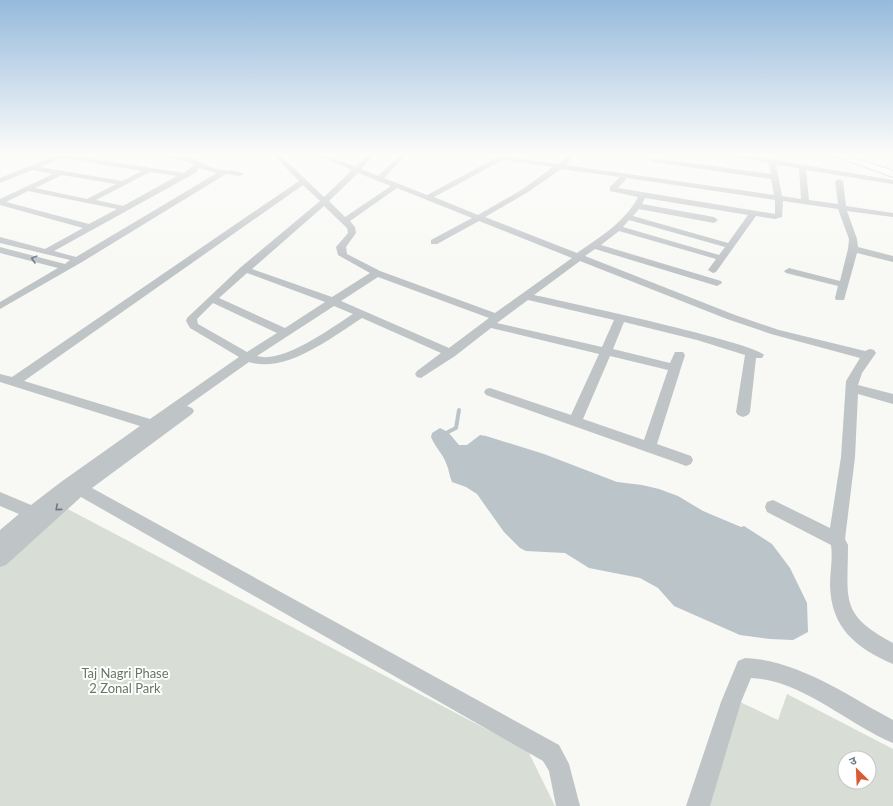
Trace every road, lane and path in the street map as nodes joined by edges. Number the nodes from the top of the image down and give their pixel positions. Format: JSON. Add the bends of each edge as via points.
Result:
{"nodes":[{"id":1,"x":25,"y":191,"type":"edge"},
{"id":2,"x":35,"y":191,"type":"edge"},
{"id":3,"x":110,"y":191,"type":"edge"},
{"id":4,"x":155,"y":191,"type":"edge"},
{"id":5,"x":184,"y":191,"type":"edge"},
{"id":6,"x":193,"y":191,"type":"edge"},
{"id":7,"x":289,"y":191,"type":"edge"},
{"id":8,"x":313,"y":191,"type":"edge"},
{"id":9,"x":336,"y":191,"type":"edge"},
{"id":10,"x":389,"y":191,"type":"edge"},
{"id":11,"x":408,"y":191,"type":"edge"},
{"id":12,"x":440,"y":191,"type":"edge"},
{"id":13,"x":520,"y":191,"type":"edge"},
{"id":14,"x":620,"y":191,"type":"edge"},
{"id":15,"x":746,"y":191,"type":"edge"},
{"id":16,"x":777,"y":191,"type":"edge"},
{"id":17,"x":804,"y":191,"type":"edge"},
{"id":18,"x":840,"y":191,"type":"edge"},
{"id":19,"x":642,"y":196,"type":"junction"},
{"id":20,"x":427,"y":198,"type":"junction"},
{"id":21,"x":779,"y":199,"type":"junction"},
{"id":22,"x":87,"y":202,"type":"junction"},
{"id":23,"x":325,"y":202,"type":"junction"},
{"id":24,"x":0,"y":203,"type":"edge"},
{"id":25,"x":805,"y":203,"type":"junction"},
{"id":26,"x":637,"y":206,"type":"junction"},
{"id":27,"x":122,"y":208,"type":"junction"},
{"id":28,"x":842,"y":208,"type":"junction"},
{"id":29,"x":722,"y":209,"type":"junction"},
{"id":30,"x":753,"y":214,"type":"junction"},
{"id":31,"x":893,"y":215,"type":"edge"},
{"id":32,"x":478,"y":217,"type":"junction"},
{"id":33,"x":628,"y":217,"type":"junction"},
{"id":34,"x":346,"y":221,"type":"junction"},
{"id":35,"x":89,"y":227,"type":"junction"},
{"id":36,"x":617,"y":228,"type":"junction"},
{"id":37,"x":708,"y":229,"type":"junction"},
{"id":38,"x":0,"y":240,"type":"edge"},
{"id":39,"x":434,"y":242,"type":"dead end"},
{"id":40,"x":595,"y":246,"type":"junction"},
{"id":41,"x":730,"y":246,"type":"junction"},
{"id":42,"x":853,"y":249,"type":"junction"},
{"id":43,"x":0,"y":250,"type":"edge"},
{"id":44,"x":47,"y":251,"type":"junction"},
{"id":45,"x":577,"y":256,"type":"junction"},
{"id":46,"x":722,"y":258,"type":"junction"},
{"id":47,"x":76,"y":259,"type":"junction"},
{"id":48,"x":893,"y":259,"type":"edge"},
{"id":49,"x":63,"y":266,"type":"junction"},
{"id":50,"x":244,"y":269,"type":"junction"},
{"id":51,"x":713,"y":270,"type":"dead end"},
{"id":52,"x":789,"y":271,"type":"dead end"},
{"id":53,"x":377,"y":273,"type":"junction"},
{"id":54,"x":717,"y":283,"type":"dead end"},
{"id":55,"x":844,"y":285,"type":"junction"},
{"id":56,"x":526,"y":296,"type":"junction"},
{"id":57,"x":840,"y":298,"type":"dead end"},
{"id":58,"x":212,"y":299,"type":"junction"},
{"id":59,"x":0,"y":300,"type":"edge"},
{"id":60,"x":332,"y":301,"type":"junction"},
{"id":61,"x":0,"y":306,"type":"edge"},
{"id":62,"x":361,"y":314,"type":"junction"},
{"id":63,"x":621,"y":317,"type":"junction"},
{"id":64,"x":494,"y":321,"type":"junction"},
{"id":65,"x":285,"y":332,"type":"junction"},
{"id":66,"x":605,"y":351,"type":"junction"},
{"id":67,"x":451,"y":353,"type":"junction"},
{"id":68,"x":679,"y":355,"type":"dead end"},
{"id":69,"x":254,"y":358,"type":"junction"},
{"id":70,"x":675,"y":368,"type":"junction"},
{"id":71,"x":421,"y":374,"type":"dead end"},
{"id":72,"x":0,"y":378,"type":"edge"},
{"id":73,"x":14,"y":382,"type":"junction"},
{"id":74,"x":851,"y":388,"type":"junction"},
{"id":75,"x":490,"y":392,"type":"dead end"},
{"id":76,"x":893,"y":399,"type":"edge"},
{"id":77,"x":743,"y":412,"type":"dead end"},
{"id":78,"x":575,"y":422,"type":"junction"},
{"id":79,"x":153,"y":425,"type":"junction"},
{"id":80,"x":649,"y":447,"type":"junction"},
{"id":81,"x":686,"y":460,"type":"dead end"},
{"id":82,"x":80,"y":489,"type":"junction"},
{"id":83,"x":0,"y":499,"type":"edge"},
{"id":84,"x":773,"y":507,"type":"dead end"},
{"id":85,"x":33,"y":513,"type":"junction"},
{"id":86,"x":0,"y":540,"type":"edge"},
{"id":87,"x":837,"y":540,"type":"junction"},
{"id":88,"x":0,"y":559,"type":"edge"},
{"id":89,"x":893,"y":654,"type":"edge"},
{"id":90,"x":893,"y":732,"type":"edge"},
{"id":91,"x":568,"y":806,"type":"edge"},
{"id":92,"x":698,"y":806,"type":"edge"}],
"edges":[{"from":1,"to":24,"type":"street"},
{"from":2,"to":22,"type":"street"},
{"from":3,"to":22,"type":"street"},
{"from":4,"to":27,"type":"street"},
{"from":5,"to":47,"type":"street"},
{"from":6,"to":47,"type":"street"},
{"from":7,"to":73,"type":"street"},
{"from":8,"to":23,"type":"street"},
{"from":9,"to":23,"type":"street"},
{"from":10,"to":34,"type":"street"},
{"from":11,"to":20,"type":"street"},
{"from":12,"to":20,"type":"street"},
{"from":13,"to":32,"type":"street"},
{"from":14,"to":19,"type":"street"},
{"from":15,"to":21,"type":"street"},
{"from":16,"to":21,"type":"street"},
{"from":17,"to":25,"type":"street"},
{"from":18,"to":28,"type":"street"},
{"from":19,"to":26,"type":"street"},
{"from":19,"to":29,"type":"street"},
{"from":20,"to":32,"type":"street"},
{"from":21,"to":25,"type":"street"},
{"from":21,"to":30,"type":"street","via":[[778,216]]},
{"from":22,"to":27,"type":"street"},
{"from":23,"to":34,"type":"street"},
{"from":23,"to":50,"type":"street"},
{"from":24,"to":35,"type":"street"},
{"from":25,"to":28,"type":"street"},
{"from":26,"to":33,"type":"street"},
{"from":26,"to":37,"type":"street"},
{"from":27,"to":35,"type":"street"},
{"from":28,"to":31,"type":"street"},
{"from":28,"to":42,"type":"street","via":[[853,239]]},
{"from":29,"to":30,"type":"street"},
{"from":29,"to":37,"type":"street"},
{"from":30,"to":41,"type":"street"},
{"from":32,"to":39,"type":"street"},
{"from":32,"to":45,"type":"street"},
{"from":33,"to":36,"type":"street"},
{"from":33,"to":37,"type":"street"},
{"from":34,"to":53,"type":"street","via":[[352,230],[341,248],[343,255]]},
{"from":35,"to":44,"type":"street"},
{"from":36,"to":40,"type":"street"},
{"from":36,"to":46,"type":"street"},
{"from":37,"to":41,"type":"street"},
{"from":38,"to":44,"type":"street"},
{"from":40,"to":45,"type":"street"},
{"from":40,"to":54,"type":"street"},
{"from":41,"to":46,"type":"street"},
{"from":42,"to":48,"type":"street"},
{"from":42,"to":55,"type":"street"},
{"from":49,"to":43,"type":"street","one_way":true},
{"from":44,"to":47,"type":"street"},
{"from":45,"to":56,"type":"street"},
{"from":45,"to":74,"type":"street","via":[[775,332],[869,355],[856,372]]},
{"from":46,"to":51,"type":"street"},
{"from":47,"to":49,"type":"street"},
{"from":49,"to":59,"type":"street"},
{"from":49,"to":61,"type":"street"},
{"from":50,"to":58,"type":"street"},
{"from":50,"to":60,"type":"street"},
{"from":52,"to":55,"type":"street"},
{"from":53,"to":60,"type":"street"},
{"from":53,"to":64,"type":"street"},
{"from":55,"to":57,"type":"street"},
{"from":56,"to":63,"type":"street"},
{"from":56,"to":64,"type":"street"},
{"from":58,"to":65,"type":"street"},
{"from":58,"to":69,"type":"street","via":[[192,318],[192,324]]},
{"from":60,"to":62,"type":"street"},
{"from":60,"to":65,"type":"street"},
{"from":62,"to":67,"type":"street"},
{"from":62,"to":69,"type":"street","via":[[294,353],[270,360]]},
{"from":63,"to":66,"type":"street"},
{"from":63,"to":77,"type":"street","via":[[700,336],[754,353]]},
{"from":64,"to":66,"type":"street"},
{"from":64,"to":67,"type":"street"},
{"from":65,"to":69,"type":"street"},
{"from":66,"to":70,"type":"street"},
{"from":66,"to":78,"type":"street"},
{"from":67,"to":71,"type":"street"},
{"from":68,"to":70,"type":"street"},
{"from":69,"to":79,"type":"street"},
{"from":69,"to":82,"type":"street"},
{"from":70,"to":80,"type":"street"},
{"from":72,"to":73,"type":"street"},
{"from":73,"to":79,"type":"street"},
{"from":74,"to":76,"type":"street"},
{"from":74,"to":87,"type":"street","via":[[848,457]]},
{"from":75,"to":78,"type":"street"},
{"from":78,"to":80,"type":"street"},
{"from":79,"to":85,"type":"street","via":[[66,486]]},
{"from":80,"to":81,"type":"street"},
{"from":82,"to":88,"type":"street","one_way":true},
{"from":82,"to":91,"type":"street","via":[[552,753],[560,766],[560,781]]},
{"from":83,"to":85,"type":"street"},
{"from":84,"to":87,"type":"street"},
{"from":85,"to":86,"type":"street"},
{"from":87,"to":89,"type":"street","via":[[840,545],[840,607],[844,617],[859,635]]},
{"from":90,"to":92,"type":"street","via":[[797,680],[774,671],[755,667],[745,668],[731,702]]}]}
